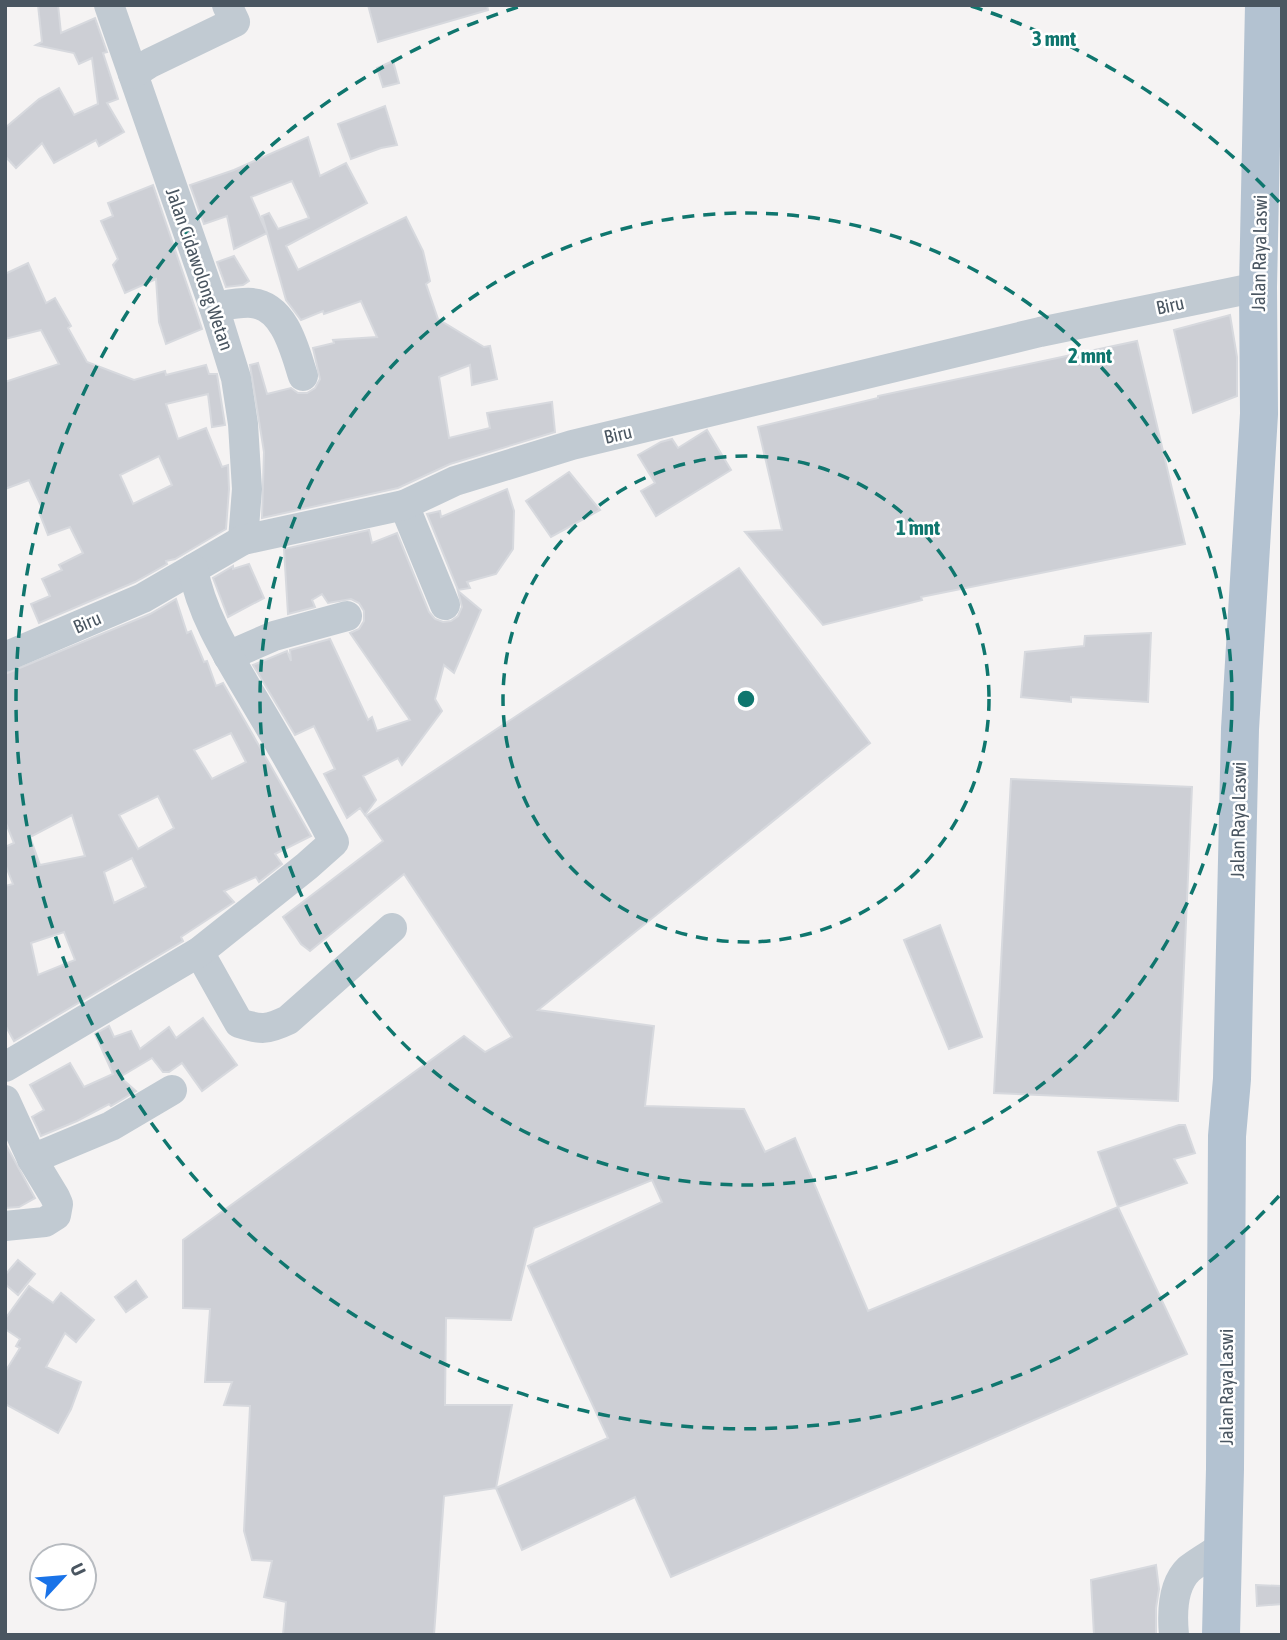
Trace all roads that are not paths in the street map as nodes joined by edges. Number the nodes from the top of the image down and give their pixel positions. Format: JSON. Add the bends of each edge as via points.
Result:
{"nodes":[{"id":1,"x":109,"y":5,"type":"edge"},
{"id":2,"x":228,"y":5,"type":"edge"},
{"id":3,"x":1265,"y":5,"type":"edge"},
{"id":4,"x":133,"y":74,"type":"junction"},
{"id":5,"x":1258,"y":287,"type":"junction"},
{"id":6,"x":214,"y":307,"type":"junction"},
{"id":7,"x":303,"y":376,"type":"dead end"},
{"id":8,"x":404,"y":505,"type":"junction"},
{"id":9,"x":243,"y":540,"type":"junction"},
{"id":10,"x":193,"y":569,"type":"junction"},
{"id":11,"x":445,"y":606,"type":"dead end"},
{"id":12,"x":347,"y":616,"type":"dead end"},
{"id":13,"x":228,"y":656,"type":"junction"},
{"id":14,"x":5,"y":657,"type":"edge"},
{"id":15,"x":392,"y":929,"type":"dead end"},
{"id":16,"x":199,"y":952,"type":"junction"},
{"id":17,"x":5,"y":1067,"type":"edge"},
{"id":18,"x":172,"y":1090,"type":"dead end"},
{"id":19,"x":5,"y":1100,"type":"edge"},
{"id":20,"x":32,"y":1159,"type":"junction"},
{"id":21,"x":5,"y":1226,"type":"edge"},
{"id":22,"x":1223,"y":1547,"type":"junction"},
{"id":23,"x":1174,"y":1635,"type":"edge"},
{"id":24,"x":1221,"y":1635,"type":"edge"}],
"edges":[{"from":1,"to":4,"type":"street","name":"Jalan Cidawolong Wetan"},
{"from":2,"to":4,"type":"street","via":[[235,22]]},
{"from":3,"to":5,"type":"main road","name":"Jalan Raya Laswi"},
{"from":4,"to":6,"type":"street","name":"Jalan Cidawolong Wetan"},
{"from":5,"to":8,"type":"street","name":"Biru","via":[[1040,332],[572,445],[455,481]]},
{"from":5,"to":22,"type":"main road","name":"Jalan Raya Laswi","via":[[1259,414],[1240,729],[1227,1136]]},
{"from":6,"to":7,"type":"street","via":[[256,303],[274,313],[293,345]]},
{"from":6,"to":9,"type":"street","name":"Jalan Cidawolong Wetan","via":[[236,378],[243,424],[247,489]]},
{"from":8,"to":9,"type":"street","name":"Biru"},
{"from":8,"to":11,"type":"street"},
{"from":9,"to":10,"type":"street","name":"Biru"},
{"from":10,"to":13,"type":"street","via":[[197,590]]},
{"from":10,"to":14,"type":"street","name":"Biru","via":[[142,598]]},
{"from":12,"to":13,"type":"street","via":[[274,636]]},
{"from":13,"to":16,"type":"street","via":[[334,842]]},
{"from":15,"to":16,"type":"street","via":[[288,1020],[271,1028],[239,1023]]},
{"from":16,"to":17,"type":"street"},
{"from":18,"to":20,"type":"street","via":[[111,1126]]},
{"from":19,"to":20,"type":"street"},
{"from":20,"to":21,"type":"street","via":[[55,1197],[57,1215],[46,1222]]},
{"from":22,"to":23,"type":"street","via":[[1183,1578],[1172,1612]]},
{"from":22,"to":24,"type":"main road","name":"Jalan Raya Laswi"}]}
